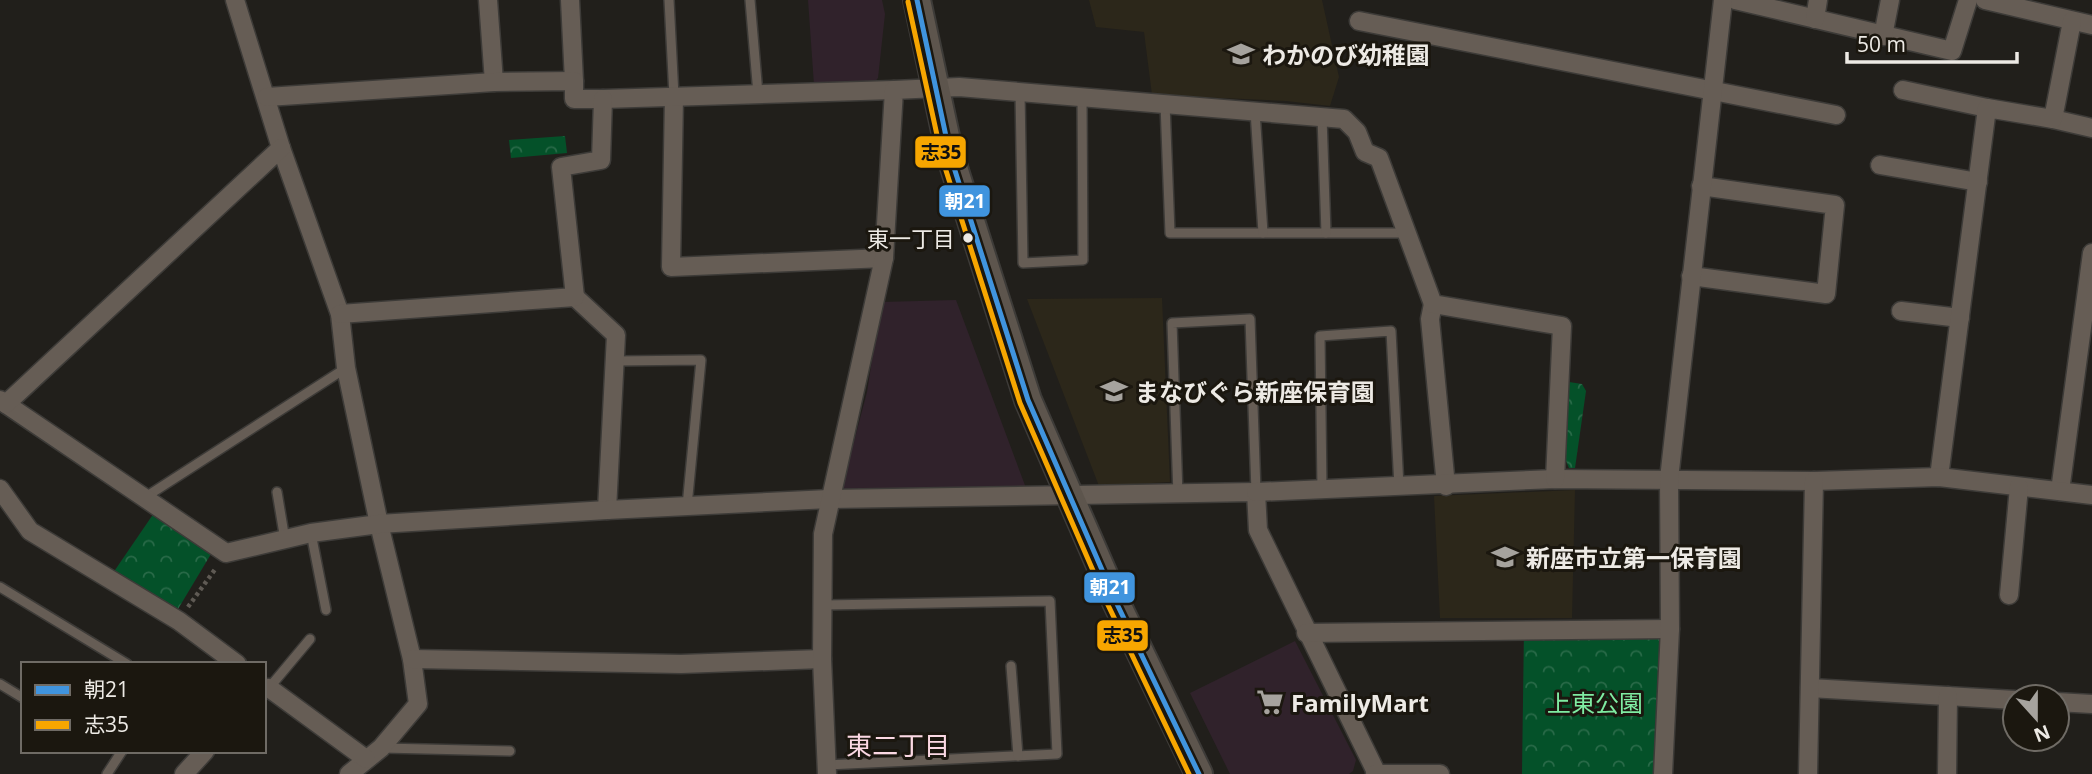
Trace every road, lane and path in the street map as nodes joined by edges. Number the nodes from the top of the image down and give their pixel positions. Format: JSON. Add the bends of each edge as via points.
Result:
{"nodes":[{"id":1,"x":235,"y":0,"type":"edge"},
{"id":2,"x":242,"y":0,"type":"edge"},
{"id":3,"x":488,"y":0,"type":"edge"},
{"id":4,"x":570,"y":0,"type":"edge"},
{"id":5,"x":670,"y":0,"type":"edge"},
{"id":6,"x":750,"y":0,"type":"edge"},
{"id":7,"x":917,"y":0,"type":"edge"},
{"id":8,"x":1723,"y":0,"type":"edge"},
{"id":9,"x":1735,"y":0,"type":"edge"},
{"id":10,"x":1818,"y":0,"type":"edge"},
{"id":11,"x":1890,"y":0,"type":"edge"},
{"id":12,"x":1968,"y":0,"type":"edge"},
{"id":13,"x":1985,"y":0,"type":"edge"},
{"id":14,"x":1815,"y":19,"type":"junction"},
{"id":15,"x":1359,"y":21,"type":"dead end"},
{"id":16,"x":2072,"y":21,"type":"junction"},
{"id":17,"x":2092,"y":25,"type":"edge"},
{"id":18,"x":1883,"y":36,"type":"junction"},
{"id":19,"x":574,"y":81,"type":"junction"},
{"id":20,"x":494,"y":82,"type":"junction"},
{"id":21,"x":933,"y":87,"type":"junction"},
{"id":22,"x":894,"y":90,"type":"junction"},
{"id":23,"x":1903,"y":90,"type":"dead end"},
{"id":24,"x":1712,"y":92,"type":"junction"},
{"id":25,"x":1020,"y":93,"type":"junction"},
{"id":26,"x":758,"y":94,"type":"junction"},
{"id":27,"x":674,"y":96,"type":"junction"},
{"id":28,"x":267,"y":97,"type":"junction"},
{"id":29,"x":1082,"y":98,"type":"junction"},
{"id":30,"x":603,"y":99,"type":"junction"},
{"id":31,"x":1165,"y":104,"type":"junction"},
{"id":32,"x":1987,"y":108,"type":"junction"},
{"id":33,"x":1255,"y":111,"type":"junction"},
{"id":34,"x":1836,"y":115,"type":"dead end"},
{"id":35,"x":1322,"y":117,"type":"junction"},
{"id":36,"x":2053,"y":118,"type":"junction"},
{"id":37,"x":2092,"y":128,"type":"edge"},
{"id":38,"x":281,"y":148,"type":"junction"},
{"id":39,"x":1880,"y":164,"type":"dead end"},
{"id":40,"x":1978,"y":182,"type":"junction"},
{"id":41,"x":1701,"y":186,"type":"junction"},
{"id":42,"x":1264,"y":233,"type":"junction"},
{"id":43,"x":1326,"y":233,"type":"junction"},
{"id":44,"x":1408,"y":233,"type":"junction"},
{"id":45,"x":2092,"y":253,"type":"edge"},
{"id":46,"x":884,"y":258,"type":"junction"},
{"id":47,"x":1691,"y":276,"type":"junction"},
{"id":48,"x":575,"y":298,"type":"junction"},
{"id":49,"x":1433,"y":304,"type":"junction"},
{"id":50,"x":1901,"y":311,"type":"dead end"},
{"id":51,"x":340,"y":314,"type":"junction"},
{"id":52,"x":1960,"y":318,"type":"junction"},
{"id":53,"x":616,"y":360,"type":"junction"},
{"id":54,"x":346,"y":368,"type":"junction"},
{"id":55,"x":3,"y":402,"type":"edge"},
{"id":56,"x":1939,"y":477,"type":"junction"},
{"id":57,"x":1555,"y":479,"type":"junction"},
{"id":58,"x":1669,"y":479,"type":"junction"},
{"id":59,"x":1814,"y":481,"type":"junction"},
{"id":60,"x":1446,"y":486,"type":"junction"},
{"id":61,"x":1399,"y":487,"type":"junction"},
{"id":62,"x":2019,"y":487,"type":"junction"},
{"id":63,"x":0,"y":489,"type":"edge"},
{"id":64,"x":1322,"y":489,"type":"junction"},
{"id":65,"x":2060,"y":491,"type":"junction"},
{"id":66,"x":277,"y":492,"type":"dead end"},
{"id":67,"x":1256,"y":492,"type":"junction"},
{"id":68,"x":1178,"y":495,"type":"junction"},
{"id":69,"x":2092,"y":495,"type":"edge"},
{"id":70,"x":1068,"y":496,"type":"junction"},
{"id":71,"x":144,"y":498,"type":"junction"},
{"id":72,"x":829,"y":499,"type":"junction"},
{"id":73,"x":687,"y":506,"type":"junction"},
{"id":74,"x":607,"y":510,"type":"junction"},
{"id":75,"x":379,"y":524,"type":"junction"},
{"id":76,"x":311,"y":533,"type":"junction"},
{"id":77,"x":285,"y":540,"type":"junction"},
{"id":78,"x":226,"y":553,"type":"junction"},
{"id":79,"x":0,"y":587,"type":"edge"},
{"id":80,"x":2009,"y":595,"type":"dead end"},
{"id":81,"x":825,"y":605,"type":"junction"},
{"id":82,"x":326,"y":610,"type":"dead end"},
{"id":83,"x":176,"y":619,"type":"junction"},
{"id":84,"x":1670,"y":629,"type":"junction"},
{"id":85,"x":1306,"y":633,"type":"junction"},
{"id":86,"x":310,"y":639,"type":"dead end"},
{"id":87,"x":412,"y":659,"type":"junction"},
{"id":88,"x":822,"y":659,"type":"junction"},
{"id":89,"x":124,"y":662,"type":"edge"},
{"id":90,"x":234,"y":662,"type":"edge"},
{"id":91,"x":1011,"y":666,"type":"dead end"},
{"id":92,"x":0,"y":684,"type":"edge"},
{"id":93,"x":266,"y":688,"type":"edge"},
{"id":94,"x":1810,"y":688,"type":"junction"},
{"id":95,"x":1948,"y":696,"type":"junction"},
{"id":96,"x":21,"y":697,"type":"edge"},
{"id":97,"x":2001,"y":699,"type":"edge"},
{"id":98,"x":2071,"y":703,"type":"edge"},
{"id":99,"x":2092,"y":704,"type":"edge"},
{"id":100,"x":381,"y":748,"type":"junction"},
{"id":101,"x":510,"y":751,"type":"dead end"},
{"id":102,"x":117,"y":753,"type":"edge"},
{"id":103,"x":203,"y":753,"type":"edge"},
{"id":104,"x":1018,"y":756,"type":"junction"},
{"id":105,"x":366,"y":759,"type":"junction"},
{"id":106,"x":827,"y":769,"type":"edge"},
{"id":107,"x":107,"y":774,"type":"edge"},
{"id":108,"x":184,"y":774,"type":"edge"},
{"id":109,"x":349,"y":774,"type":"edge"},
{"id":110,"x":1199,"y":774,"type":"edge"},
{"id":111,"x":1377,"y":774,"type":"edge"},
{"id":112,"x":1440,"y":774,"type":"edge"},
{"id":113,"x":1663,"y":774,"type":"edge"},
{"id":114,"x":1808,"y":774,"type":"edge"},
{"id":115,"x":1947,"y":774,"type":"edge"}],
"edges":[{"from":1,"to":2,"type":"street"},
{"from":1,"to":28,"type":"street"},
{"from":3,"to":20,"type":"street"},
{"from":4,"to":19,"type":"street"},
{"from":5,"to":27,"type":"lane"},
{"from":6,"to":26,"type":"lane"},
{"from":7,"to":21,"type":"street"},
{"from":8,"to":24,"type":"street"},
{"from":9,"to":14,"type":"street"},
{"from":10,"to":14,"type":"street"},
{"from":11,"to":18,"type":"street"},
{"from":12,"to":18,"type":"street","via":[[1952,51]]},
{"from":13,"to":16,"type":"street"},
{"from":14,"to":18,"type":"street"},
{"from":15,"to":24,"type":"street"},
{"from":16,"to":17,"type":"street"},
{"from":16,"to":36,"type":"street"},
{"from":19,"to":20,"type":"street"},
{"from":19,"to":30,"type":"street","via":[[573,99]]},
{"from":20,"to":28,"type":"street"},
{"from":21,"to":22,"type":"street"},
{"from":21,"to":25,"type":"street"},
{"from":21,"to":70,"type":"street","via":[[953,169],[999,315]]},
{"from":22,"to":26,"type":"street"},
{"from":22,"to":46,"type":"street"},
{"from":23,"to":32,"type":"street"},
{"from":24,"to":34,"type":"street"},
{"from":24,"to":41,"type":"street"},
{"from":25,"to":29,"type":"street"},
{"from":25,"to":29,"type":"lane","via":[[1023,263],[1083,260]]},
{"from":26,"to":27,"type":"street"},
{"from":27,"to":30,"type":"street"},
{"from":27,"to":46,"type":"street","via":[[671,267]]},
{"from":28,"to":38,"type":"street"},
{"from":29,"to":31,"type":"street"},
{"from":30,"to":48,"type":"street","via":[[601,160],[561,166]]},
{"from":31,"to":33,"type":"street"},
{"from":31,"to":42,"type":"lane","via":[[1170,233]]},
{"from":32,"to":36,"type":"street"},
{"from":32,"to":40,"type":"street"},
{"from":33,"to":35,"type":"street"},
{"from":33,"to":42,"type":"lane"},
{"from":35,"to":43,"type":"lane"},
{"from":35,"to":44,"type":"street","via":[[1344,119],[1357,132],[1365,152],[1379,158]]},
{"from":36,"to":37,"type":"street"},
{"from":38,"to":51,"type":"street"},
{"from":38,"to":55,"type":"street"},
{"from":39,"to":40,"type":"street"},
{"from":40,"to":52,"type":"street"},
{"from":41,"to":47,"type":"street"},
{"from":41,"to":47,"type":"street","via":[[1835,205],[1826,294]]},
{"from":42,"to":43,"type":"lane"},
{"from":43,"to":44,"type":"lane"},
{"from":44,"to":49,"type":"street"},
{"from":45,"to":65,"type":"street"},
{"from":46,"to":72,"type":"street"},
{"from":47,"to":58,"type":"street"},
{"from":48,"to":51,"type":"street"},
{"from":48,"to":53,"type":"street","via":[[616,335]]},
{"from":49,"to":57,"type":"street","via":[[1562,327]]},
{"from":49,"to":60,"type":"street","via":[[1430,319]]},
{"from":50,"to":52,"type":"street"},
{"from":51,"to":54,"type":"street"},
{"from":52,"to":56,"type":"street"},
{"from":53,"to":73,"type":"lane","via":[[701,360]]},
{"from":53,"to":74,"type":"street"},
{"from":54,"to":71,"type":"lane"},
{"from":54,"to":75,"type":"street"},
{"from":55,"to":71,"type":"street"},
{"from":56,"to":59,"type":"street"},
{"from":56,"to":62,"type":"street"},
{"from":57,"to":58,"type":"street"},
{"from":57,"to":60,"type":"street"},
{"from":58,"to":59,"type":"street"},
{"from":58,"to":84,"type":"street"},
{"from":59,"to":94,"type":"street"},
{"from":60,"to":61,"type":"street"},
{"from":61,"to":64,"type":"street"},
{"from":61,"to":64,"type":"lane","via":[[1391,331],[1320,337]]},
{"from":62,"to":65,"type":"street"},
{"from":62,"to":80,"type":"street"},
{"from":63,"to":83,"type":"street","via":[[30,531]]},
{"from":64,"to":67,"type":"street"},
{"from":65,"to":69,"type":"street"},
{"from":66,"to":77,"type":"lane"},
{"from":67,"to":68,"type":"street"},
{"from":67,"to":68,"type":"lane","via":[[1250,319],[1172,323]]},
{"from":67,"to":85,"type":"street","via":[[1258,530]]},
{"from":68,"to":70,"type":"street"},
{"from":70,"to":72,"type":"street"},
{"from":70,"to":110,"type":"street"},
{"from":71,"to":78,"type":"street"},
{"from":72,"to":73,"type":"street"},
{"from":72,"to":81,"type":"street","via":[[823,534]]},
{"from":73,"to":74,"type":"street"},
{"from":74,"to":75,"type":"street"},
{"from":75,"to":76,"type":"street"},
{"from":75,"to":87,"type":"street"},
{"from":76,"to":77,"type":"street"},
{"from":76,"to":82,"type":"lane"},
{"from":77,"to":78,"type":"street"},
{"from":78,"to":83,"type":"path"},
{"from":79,"to":89,"type":"lane"},
{"from":81,"to":88,"type":"street"},
{"from":81,"to":104,"type":"lane","via":[[1050,601],[1057,754]]},
{"from":83,"to":90,"type":"street"},
{"from":84,"to":85,"type":"street"},
{"from":84,"to":113,"type":"street"},
{"from":85,"to":111,"type":"street"},
{"from":86,"to":93,"type":"lane"},
{"from":87,"to":88,"type":"street","via":[[681,664]]},
{"from":87,"to":100,"type":"street","via":[[418,704]]},
{"from":88,"to":106,"type":"street"},
{"from":91,"to":104,"type":"lane"},
{"from":92,"to":96,"type":"lane"},
{"from":93,"to":105,"type":"street"},
{"from":94,"to":95,"type":"street"},
{"from":94,"to":114,"type":"street"},
{"from":95,"to":97,"type":"street"},
{"from":95,"to":115,"type":"street"},
{"from":98,"to":99,"type":"street"},
{"from":100,"to":101,"type":"lane"},
{"from":100,"to":105,"type":"street"},
{"from":102,"to":107,"type":"lane"},
{"from":103,"to":108,"type":"street"},
{"from":104,"to":106,"type":"lane"},
{"from":105,"to":109,"type":"street"},
{"from":111,"to":112,"type":"street"}]}
